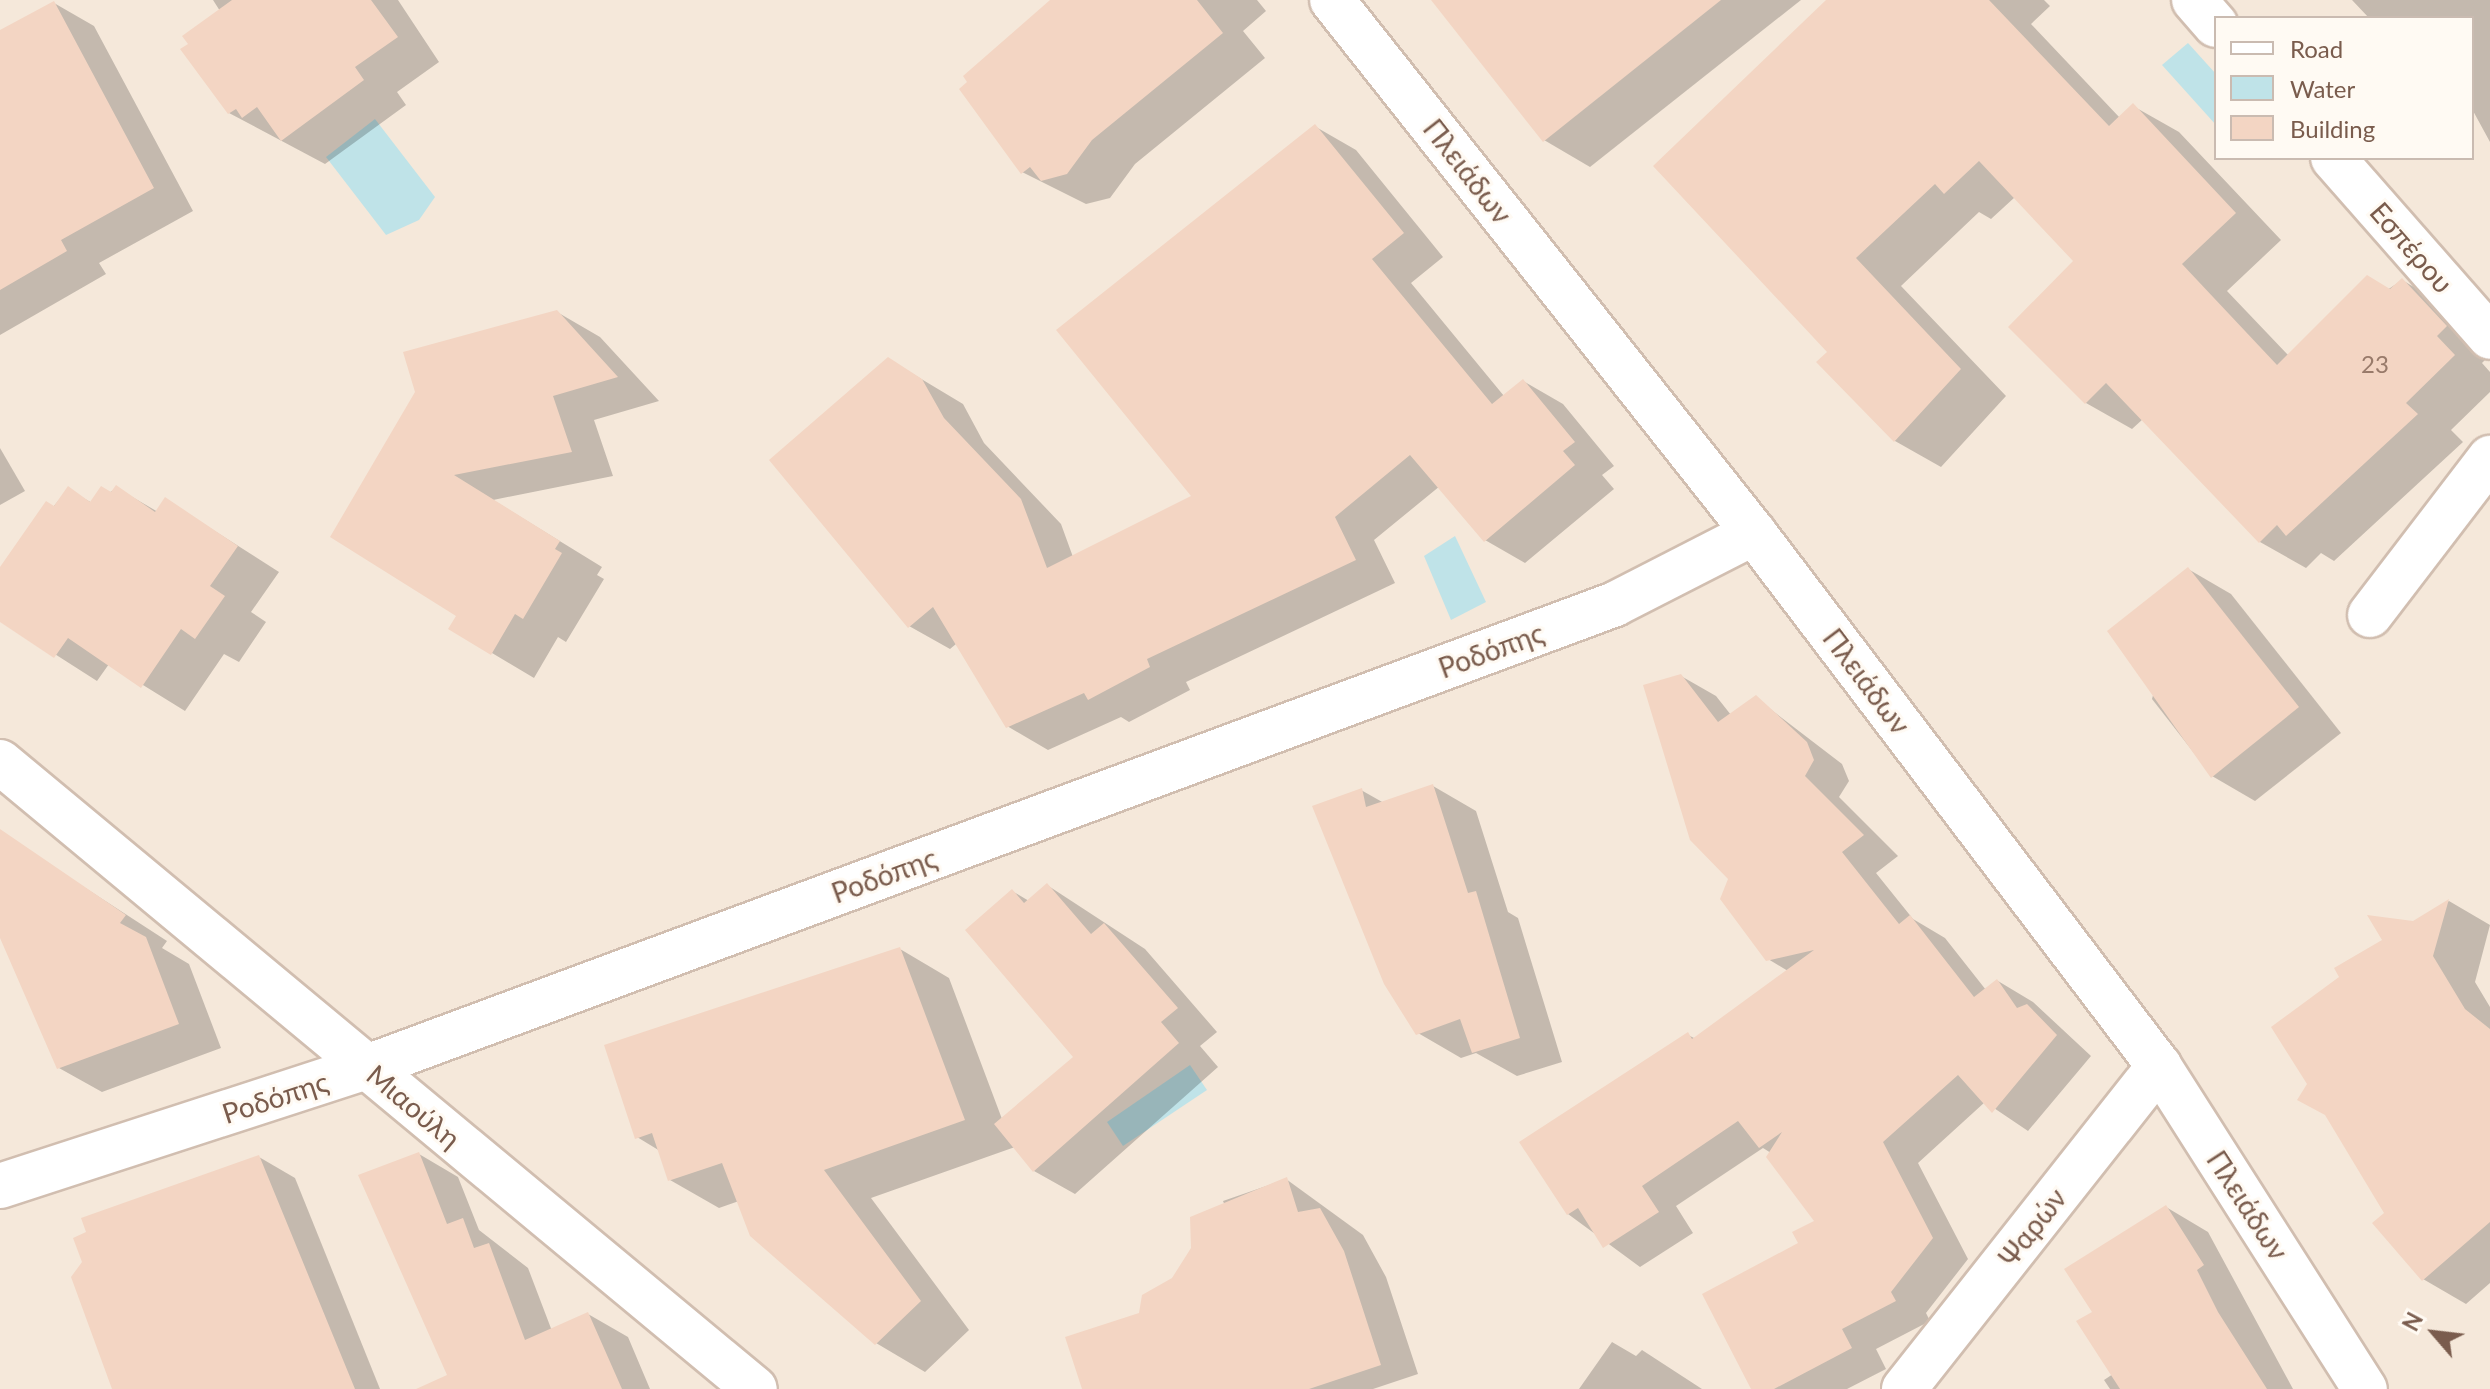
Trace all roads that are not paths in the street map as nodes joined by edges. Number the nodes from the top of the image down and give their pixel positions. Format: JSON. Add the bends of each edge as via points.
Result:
{"nodes":[{"id":1,"x":1332,"y":0,"type":"edge"},
{"id":2,"x":2194,"y":0,"type":"edge"},
{"id":3,"x":2214,"y":23,"type":"edge"},
{"id":4,"x":2335,"y":160,"type":"edge"},
{"id":5,"x":2490,"y":337,"type":"edge"},
{"id":6,"x":2490,"y":458,"type":"edge"},
{"id":7,"x":1754,"y":533,"type":"junction"},
{"id":8,"x":2370,"y":615,"type":"dead end"},
{"id":9,"x":0,"y":762,"type":"edge"},
{"id":10,"x":2159,"y":1066,"type":"junction"},
{"id":11,"x":367,"y":1067,"type":"junction"},
{"id":12,"x":0,"y":1186,"type":"edge"},
{"id":13,"x":755,"y":1389,"type":"edge"},
{"id":14,"x":1904,"y":1389,"type":"edge"},
{"id":15,"x":2365,"y":1389,"type":"edge"}],
"edges":[{"from":1,"to":7,"type":"street","name":"Πλειάδων"},
{"from":2,"to":3,"type":"street"},
{"from":4,"to":5,"type":"street","name":"Εσπέρου"},
{"from":6,"to":8,"type":"street"},
{"from":7,"to":10,"type":"street","name":"Πλειάδων"},
{"from":7,"to":11,"type":"street","name":"Ροδόπης","via":[[1615,604]]},
{"from":9,"to":11,"type":"street","name":"Μιαούλη"},
{"from":10,"to":14,"type":"street","name":"Ψαρών"},
{"from":10,"to":15,"type":"street","name":"Πλειάδων"},
{"from":11,"to":12,"type":"street","name":"Ροδόπης"},
{"from":11,"to":13,"type":"street","name":"Μιαούλη"}]}
